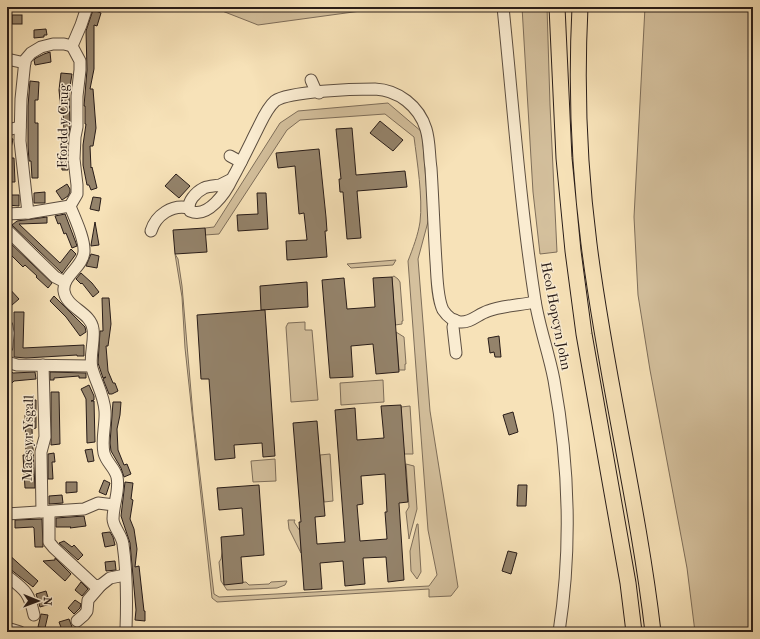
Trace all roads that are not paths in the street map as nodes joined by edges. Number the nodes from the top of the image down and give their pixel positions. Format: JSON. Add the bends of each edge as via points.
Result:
{"nodes":[{"id":1,"x":87,"y":7,"type":"edge"},
{"id":2,"x":502,"y":7,"type":"edge"},
{"id":3,"x":559,"y":7,"type":"edge"},
{"id":4,"x":580,"y":10,"type":"edge"},
{"id":5,"x":72,"y":46,"type":"junction"},
{"id":6,"x":7,"y":59,"type":"edge"},
{"id":7,"x":25,"y":63,"type":"junction"},
{"id":8,"x":311,"y":80,"type":"dead end"},
{"id":9,"x":318,"y":93,"type":"junction"},
{"id":10,"x":20,"y":128,"type":"junction"},
{"id":11,"x":7,"y":130,"type":"edge"},
{"id":12,"x":230,"y":156,"type":"dead end"},
{"id":13,"x":241,"y":162,"type":"junction"},
{"id":14,"x":232,"y":179,"type":"junction"},
{"id":15,"x":70,"y":206,"type":"junction"},
{"id":16,"x":189,"y":208,"type":"junction"},
{"id":17,"x":28,"y":213,"type":"junction"},
{"id":18,"x":7,"y":214,"type":"edge"},
{"id":19,"x":7,"y":230,"type":"edge"},
{"id":20,"x":151,"y":231,"type":"dead end"},
{"id":21,"x":65,"y":282,"type":"junction"},
{"id":22,"x":535,"y":302,"type":"junction"},
{"id":23,"x":455,"y":320,"type":"junction"},
{"id":24,"x":7,"y":326,"type":"edge"},
{"id":25,"x":7,"y":347,"type":"edge"},
{"id":26,"x":456,"y":353,"type":"dead end"},
{"id":27,"x":7,"y":362,"type":"edge"},
{"id":28,"x":43,"y":365,"type":"junction"},
{"id":29,"x":91,"y":366,"type":"junction"},
{"id":30,"x":114,"y":504,"type":"junction"},
{"id":31,"x":46,"y":512,"type":"junction"},
{"id":32,"x":7,"y":514,"type":"edge"},
{"id":33,"x":125,"y":575,"type":"junction"},
{"id":34,"x":7,"y":576,"type":"edge"},
{"id":35,"x":101,"y":585,"type":"junction"},
{"id":36,"x":34,"y":615,"type":"dead end"},
{"id":37,"x":77,"y":621,"type":"dead end"},
{"id":38,"x":7,"y":628,"type":"edge"},
{"id":39,"x":126,"y":629,"type":"dead end"},
{"id":40,"x":20,"y":632,"type":"edge"},
{"id":41,"x":559,"y":632,"type":"edge"},
{"id":42,"x":634,"y":632,"type":"edge"},
{"id":43,"x":653,"y":632,"type":"edge"}],
"edges":[{"from":1,"to":5,"type":"street"},
{"from":2,"to":22,"type":"street","name":"Heol Hopcyn John"},
{"from":3,"to":42,"type":"highway","via":[[564,158],[573,251],[584,334],[628,583]]},
{"from":4,"to":43,"type":"highway","via":[[578,81],[589,244],[647,580]]},
{"from":5,"to":7,"type":"street","via":[[53,44],[41,47],[31,52]]},
{"from":5,"to":15,"type":"street","name":"Ffordd y Crug","via":[[80,61],[80,70],[74,159],[78,185],[77,194]]},
{"from":6,"to":7,"type":"street"},
{"from":7,"to":10,"type":"street"},
{"from":8,"to":9,"type":"street"},
{"from":9,"to":13,"type":"street","via":[[288,95],[274,102]]},
{"from":9,"to":23,"type":"street","via":[[382,89],[399,95],[415,108],[426,128],[428,142],[438,282],[443,309]]},
{"from":10,"to":11,"type":"street"},
{"from":10,"to":17,"type":"street"},
{"from":12,"to":13,"type":"street"},
{"from":13,"to":14,"type":"street"},
{"from":14,"to":16,"type":"street","via":[[198,191]]},
{"from":14,"to":16,"type":"street","via":[[225,193],[212,206],[197,213],[190,211]]},
{"from":15,"to":17,"type":"street"},
{"from":15,"to":21,"type":"street","via":[[84,243],[84,253],[78,266]]},
{"from":16,"to":20,"type":"street","via":[[179,207],[167,211],[158,219]]},
{"from":17,"to":18,"type":"street"},
{"from":19,"to":21,"type":"street","via":[[55,277]]},
{"from":21,"to":29,"type":"street","via":[[64,291],[67,299],[89,319],[93,328]]},
{"from":22,"to":23,"type":"street","via":[[491,310],[469,321]]},
{"from":22,"to":41,"type":"street","name":"Heol Hopcyn John","via":[[554,378],[564,446],[567,531]]},
{"from":23,"to":26,"type":"street","via":[[452,327]]},
{"from":24,"to":25,"type":"street"},
{"from":27,"to":28,"type":"street","via":[[17,365]]},
{"from":28,"to":29,"type":"street"},
{"from":28,"to":31,"type":"street","name":"Maes yr Ysgall","via":[[45,437],[41,452]]},
{"from":29,"to":30,"type":"street","via":[[103,397],[104,454],[117,475],[119,487]]},
{"from":30,"to":31,"type":"street","via":[[98,503],[84,509]]},
{"from":30,"to":33,"type":"street","via":[[113,521],[123,542]]},
{"from":31,"to":32,"type":"street"},
{"from":31,"to":35,"type":"street","name":"Maes yr Ysgall","via":[[49,542],[95,586]]},
{"from":33,"to":35,"type":"street","via":[[110,578]]},
{"from":33,"to":39,"type":"street"},
{"from":34,"to":36,"type":"street","via":[[23,588],[30,598]]},
{"from":35,"to":37,"type":"street","via":[[88,600],[87,611]]},
{"from":38,"to":40,"type":"street"}]}
